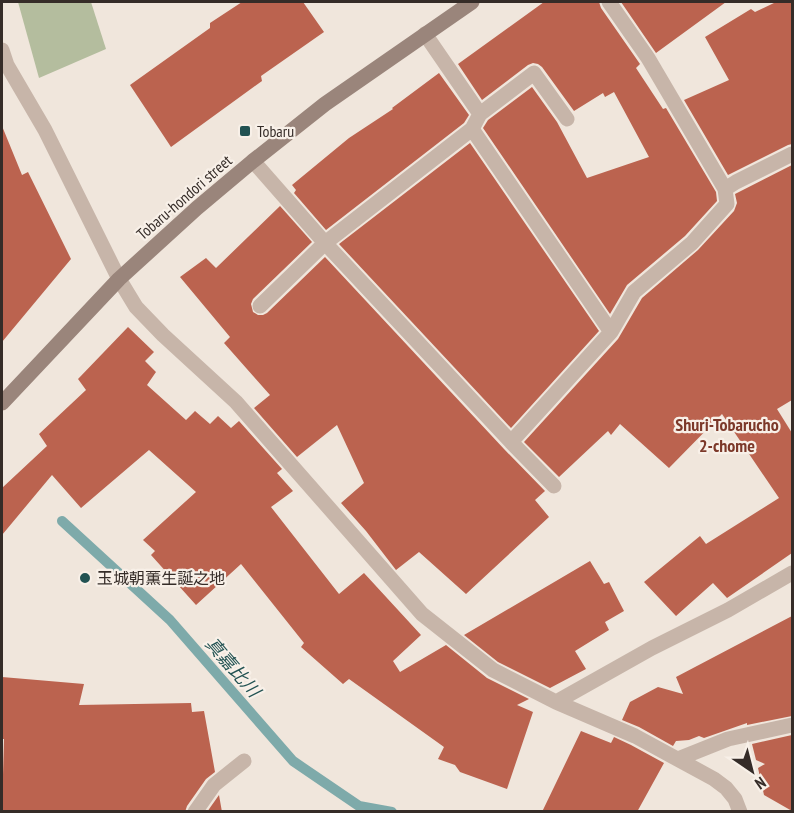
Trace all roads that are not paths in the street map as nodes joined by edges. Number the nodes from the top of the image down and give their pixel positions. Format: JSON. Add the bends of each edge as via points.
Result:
{"nodes":[{"id":1,"x":472,"y":2,"type":"edge"},
{"id":2,"x":609,"y":2,"type":"edge"},
{"id":3,"x":425,"y":34,"type":"junction"},
{"id":4,"x":2,"y":50,"type":"edge"},
{"id":5,"x":480,"y":114,"type":"junction"},
{"id":6,"x":567,"y":119,"type":"dead end"},
{"id":7,"x":472,"y":129,"type":"junction"},
{"id":8,"x":792,"y":154,"type":"edge"},
{"id":9,"x":252,"y":161,"type":"junction"},
{"id":10,"x":725,"y":189,"type":"junction"},
{"id":11,"x":325,"y":243,"type":"junction"},
{"id":12,"x":119,"y":279,"type":"junction"},
{"id":13,"x":260,"y":306,"type":"dead end"},
{"id":14,"x":611,"y":332,"type":"junction"},
{"id":15,"x":2,"y":404,"type":"edge"},
{"id":16,"x":511,"y":442,"type":"junction"},
{"id":17,"x":554,"y":486,"type":"dead end"},
{"id":18,"x":792,"y":573,"type":"edge"},
{"id":19,"x":556,"y":702,"type":"junction"},
{"id":20,"x":792,"y":725,"type":"edge"},
{"id":21,"x":678,"y":759,"type":"junction"},
{"id":22,"x":244,"y":761,"type":"dead end"},
{"id":23,"x":195,"y":812,"type":"edge"},
{"id":24,"x":740,"y":812,"type":"edge"}],
"edges":[{"from":1,"to":3,"type":"main road","name":"Tobaru-hondori street"},
{"from":2,"to":10,"type":"street","via":[[648,58]]},
{"from":3,"to":5,"type":"street"},
{"from":3,"to":9,"type":"main road","name":"Tobaru-hondori street"},
{"from":4,"to":12,"type":"street"},
{"from":5,"to":6,"type":"street","via":[[534,73]]},
{"from":5,"to":7,"type":"street"},
{"from":7,"to":11,"type":"street"},
{"from":7,"to":14,"type":"street"},
{"from":8,"to":10,"type":"street"},
{"from":9,"to":11,"type":"street"},
{"from":9,"to":12,"type":"main road","name":"Tobaru-hondori street"},
{"from":10,"to":14,"type":"street","via":[[727,204],[692,243],[634,292]]},
{"from":11,"to":13,"type":"street"},
{"from":11,"to":16,"type":"street"},
{"from":12,"to":15,"type":"main road","name":"Tobaru-hondori street"},
{"from":12,"to":19,"type":"street","via":[[136,307],[236,402],[422,614],[493,670]]},
{"from":14,"to":16,"type":"street"},
{"from":16,"to":17,"type":"street"},
{"from":18,"to":19,"type":"street"},
{"from":19,"to":21,"type":"street"},
{"from":20,"to":21,"type":"street","via":[[728,740]]},
{"from":21,"to":24,"type":"street","via":[[726,788]]},
{"from":22,"to":23,"type":"street","via":[[214,785]]}]}
